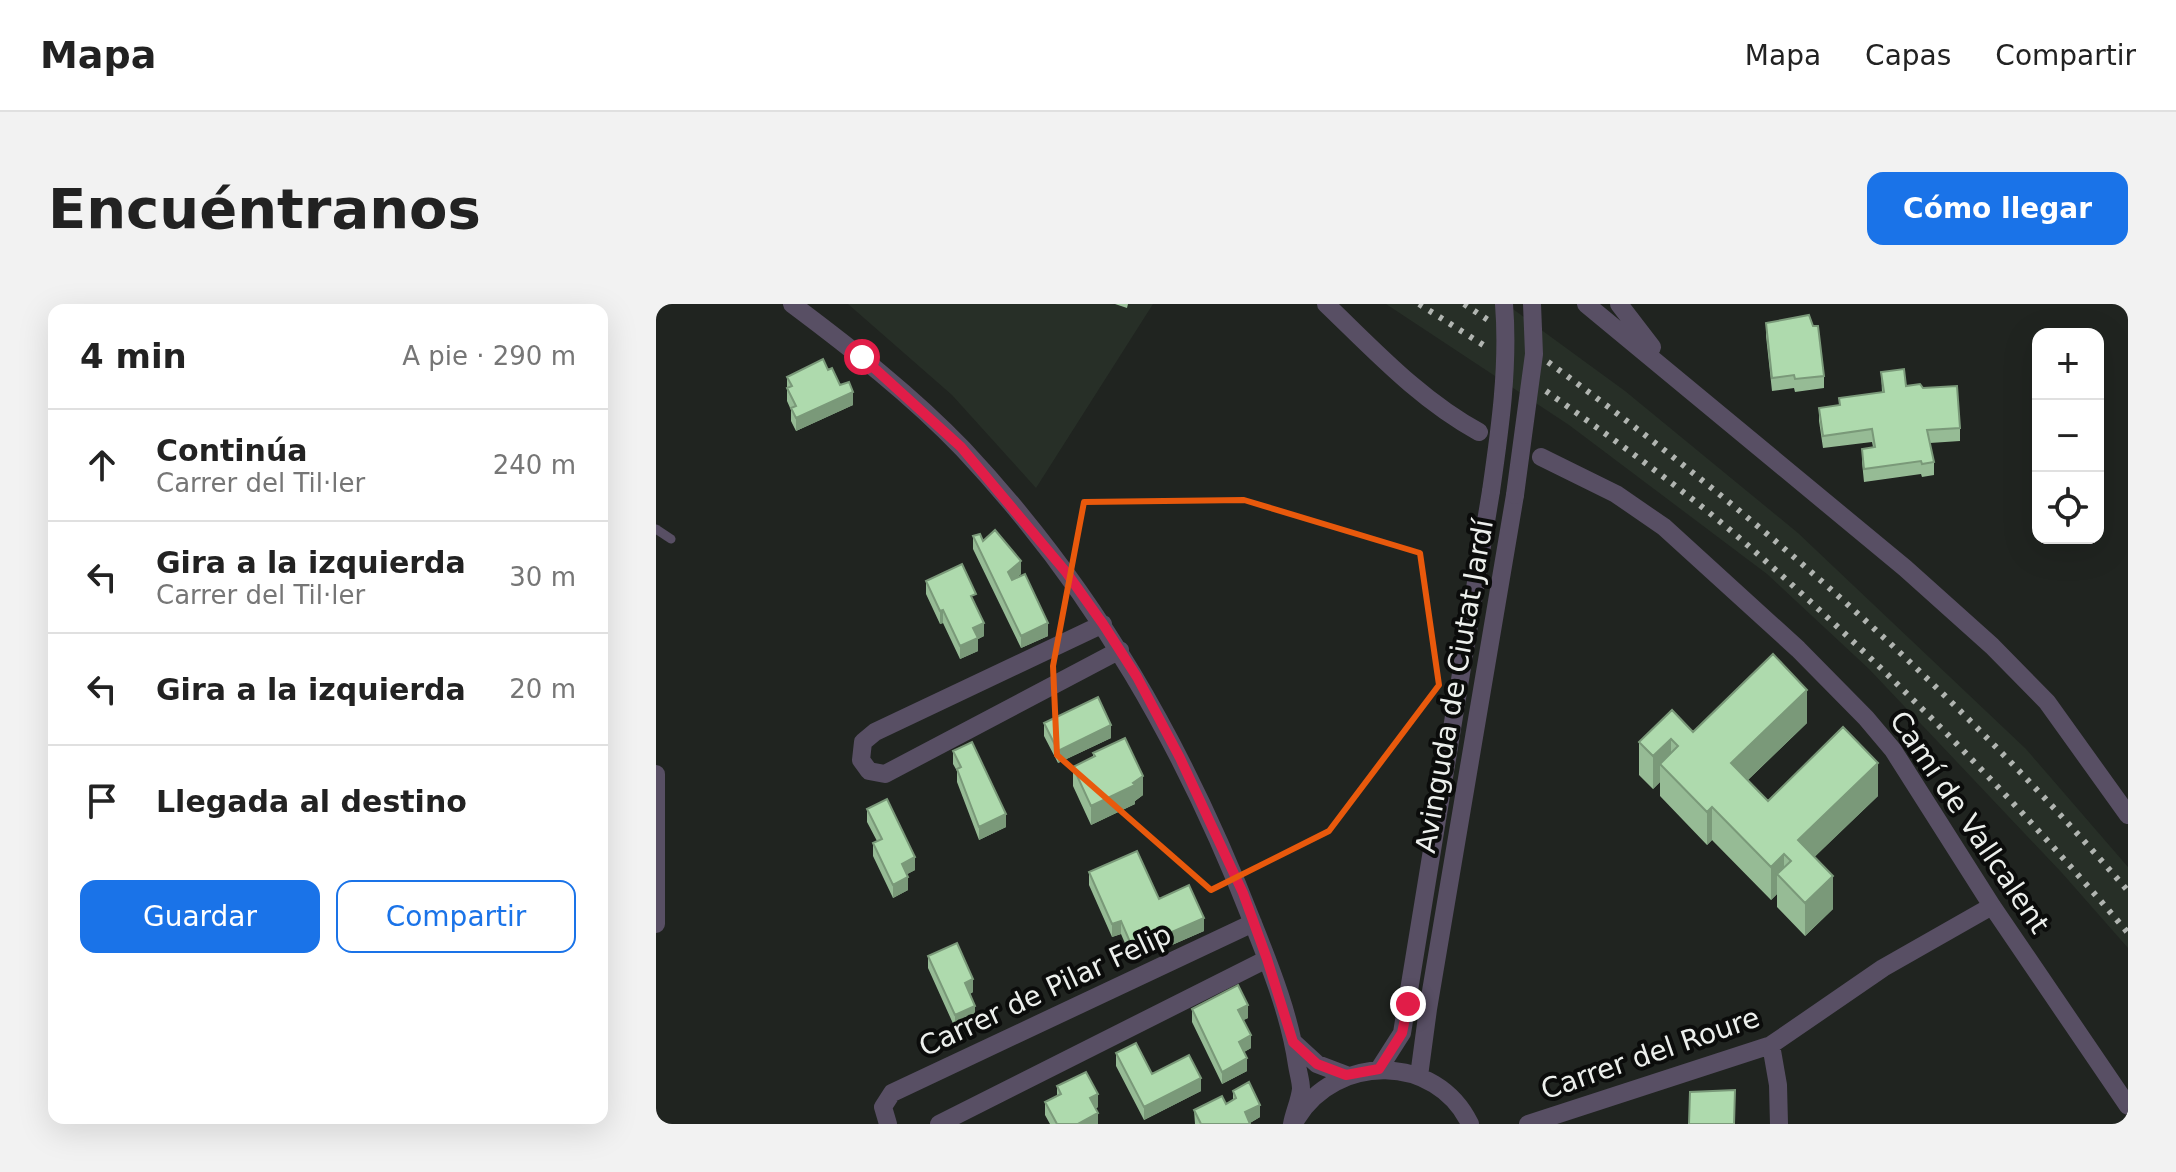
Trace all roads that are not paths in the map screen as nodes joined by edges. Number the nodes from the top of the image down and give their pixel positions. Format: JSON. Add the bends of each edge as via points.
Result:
{"nodes":[{"id":1,"x":792,"y":304,"type":"edge"},
{"id":2,"x":1326,"y":304,"type":"edge"},
{"id":3,"x":1504,"y":304,"type":"edge"},
{"id":4,"x":1532,"y":304,"type":"edge"},
{"id":5,"x":1586,"y":304,"type":"edge"},
{"id":6,"x":1619,"y":304,"type":"edge"},
{"id":7,"x":1677,"y":377,"type":"junction"},
{"id":8,"x":1479,"y":432,"type":"dead end"},
{"id":9,"x":1541,"y":457,"type":"dead end"},
{"id":10,"x":656,"y":529,"type":"edge"},
{"id":11,"x":671,"y":539,"type":"dead end"},
{"id":12,"x":1103,"y":624,"type":"junction"},
{"id":13,"x":1120,"y":650,"type":"junction"},
{"id":14,"x":656,"y":774,"type":"edge"},
{"id":15,"x":2128,"y":815,"type":"edge"},
{"id":16,"x":1992,"y":906,"type":"junction"},
{"id":17,"x":1253,"y":923,"type":"junction"},
{"id":18,"x":656,"y":924,"type":"edge"},
{"id":19,"x":1267,"y":959,"type":"junction"},
{"id":20,"x":1293,"y":1042,"type":"junction"},
{"id":21,"x":1771,"y":1045,"type":"junction"},
{"id":22,"x":1379,"y":1069,"type":"junction"},
{"id":23,"x":1346,"y":1075,"type":"junction"},
{"id":24,"x":1419,"y":1076,"type":"junction"},
{"id":25,"x":2128,"y":1106,"type":"edge"},
{"id":26,"x":888,"y":1124,"type":"edge"},
{"id":27,"x":939,"y":1124,"type":"edge"},
{"id":28,"x":1292,"y":1124,"type":"edge"},
{"id":29,"x":1470,"y":1124,"type":"edge"},
{"id":30,"x":1528,"y":1124,"type":"edge"},
{"id":31,"x":1779,"y":1124,"type":"edge"}],
"edges":[{"from":1,"to":12,"type":"street","via":[[862,357],[961,447]]},
{"from":2,"to":8,"type":"street","via":[[1401,376]]},
{"from":3,"to":22,"type":"street","name":"Avinguda de Ciutat Jardí","bridge":true,"via":[[1501,425],[1491,491],[1402,1033]]},
{"from":4,"to":24,"type":"street","name":"Avinguda de Ciutat Jardí","bridge":true,"via":[[1534,354],[1515,495]]},
{"from":5,"to":7,"type":"street"},
{"from":6,"to":7,"type":"street"},
{"from":7,"to":15,"type":"street","via":[[1992,646],[2047,702]]},
{"from":9,"to":16,"type":"street","name":"Camí de Vallcalent","via":[[1616,494],[1664,527],[1828,677],[1893,750]]},
{"from":10,"to":11,"type":"lane"},
{"from":12,"to":13,"type":"street"},
{"from":12,"to":13,"type":"street","via":[[875,732],[863,742],[861,760],[869,771],[885,774]]},
{"from":13,"to":17,"type":"street","via":[[1180,758]]},
{"from":14,"to":18,"type":"street"},
{"from":16,"to":21,"type":"street","name":"Carrer del Roure","via":[[1883,968]]},
{"from":16,"to":25,"type":"street","name":"Camí de Vallcalent"},
{"from":17,"to":19,"type":"street"},
{"from":17,"to":26,"type":"street","name":"Carrer de Pilar Felip","via":[[892,1093],[883,1107]]},
{"from":19,"to":20,"type":"street"},
{"from":19,"to":27,"type":"street"},
{"from":20,"to":23,"type":"street","via":[[1317,1064]]},
{"from":20,"to":28,"type":"street","via":[[1301,1089]]},
{"from":21,"to":30,"type":"street","name":"Carrer del Roure"},
{"from":21,"to":31,"type":"street"},
{"from":22,"to":23,"type":"street"},
{"from":22,"to":24,"type":"street"},
{"from":23,"to":28,"type":"street","via":[[1304,1105]]},
{"from":24,"to":29,"type":"street","via":[[1445,1091]]}]}
